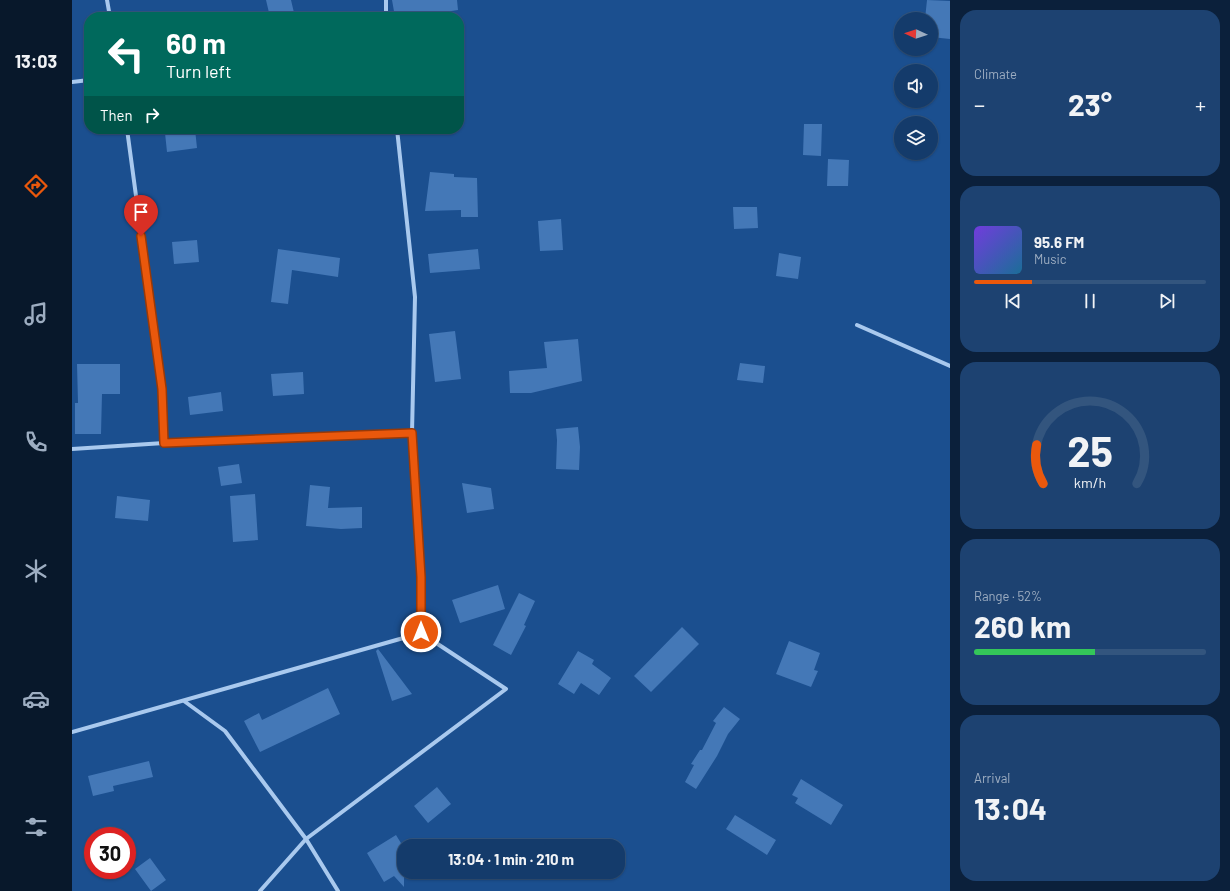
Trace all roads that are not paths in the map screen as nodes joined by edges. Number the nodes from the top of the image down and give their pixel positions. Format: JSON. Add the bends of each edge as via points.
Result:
{"nodes":[{"id":1,"x":107,"y":0,"type":"edge"},
{"id":2,"x":386,"y":0,"type":"edge"},
{"id":3,"x":109,"y":12,"type":"edge"},
{"id":4,"x":386,"y":12,"type":"edge"},
{"id":5,"x":84,"y":81,"type":"edge"},
{"id":6,"x":72,"y":82,"type":"edge"},
{"id":7,"x":127,"y":134,"type":"edge"},
{"id":8,"x":398,"y":134,"type":"edge"},
{"id":9,"x":857,"y":325,"type":"dead end"},
{"id":10,"x":950,"y":366,"type":"edge"},
{"id":11,"x":412,"y":433,"type":"junction"},
{"id":12,"x":164,"y":443,"type":"junction"},
{"id":13,"x":72,"y":449,"type":"edge"},
{"id":14,"x":421,"y":632,"type":"junction"},
{"id":15,"x":184,"y":701,"type":"junction"},
{"id":16,"x":72,"y":732,"type":"edge"},
{"id":17,"x":306,"y":839,"type":"junction"},
{"id":18,"x":260,"y":891,"type":"edge"},
{"id":19,"x":338,"y":891,"type":"edge"}],
"edges":[{"from":1,"to":3,"type":"street"},
{"from":2,"to":4,"type":"street"},
{"from":5,"to":6,"type":"street"},
{"from":7,"to":12,"type":"street","via":[[162,389]]},
{"from":8,"to":11,"type":"street","via":[[415,297]]},
{"from":9,"to":10,"type":"street"},
{"from":11,"to":12,"type":"street"},
{"from":11,"to":14,"type":"street","via":[[421,577]]},
{"from":12,"to":13,"type":"street"},
{"from":14,"to":15,"type":"street"},
{"from":14,"to":17,"type":"street","via":[[506,689]]},
{"from":15,"to":16,"type":"street"},
{"from":15,"to":17,"type":"street","via":[[225,731]]},
{"from":17,"to":18,"type":"street"},
{"from":17,"to":19,"type":"street"}]}
